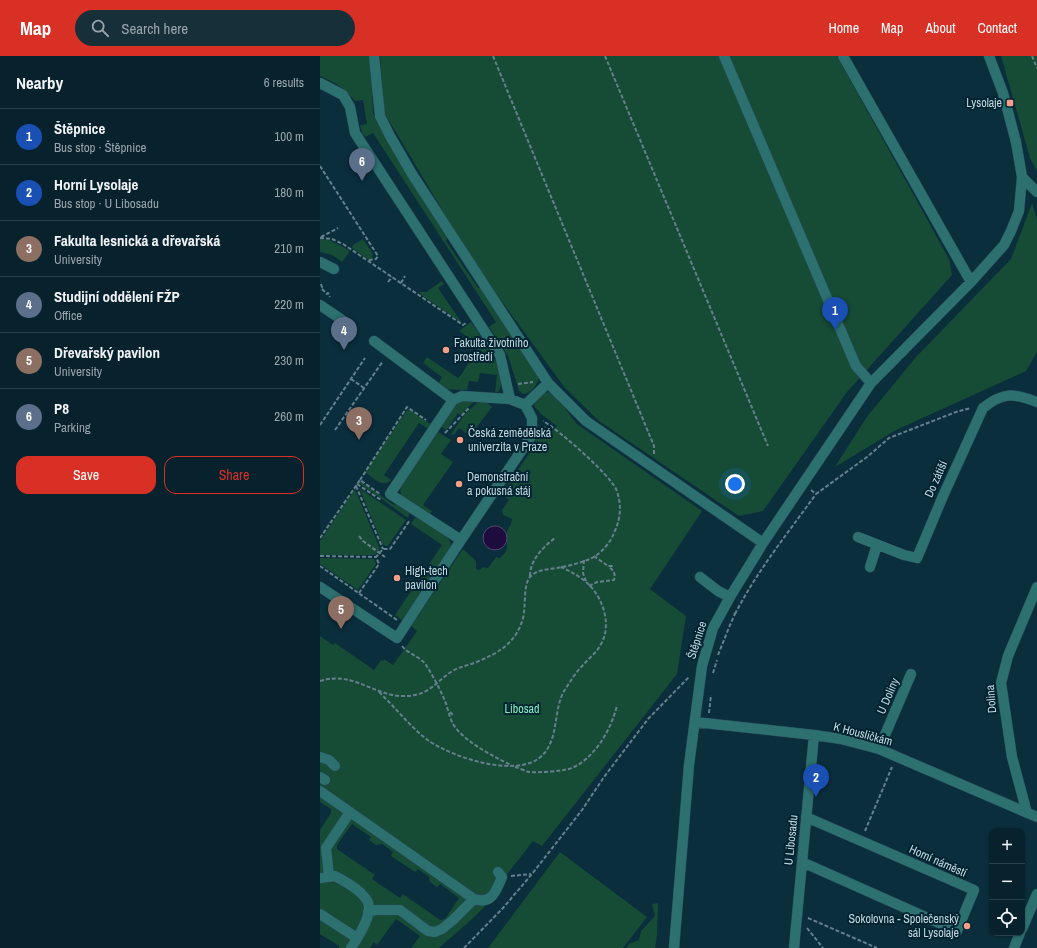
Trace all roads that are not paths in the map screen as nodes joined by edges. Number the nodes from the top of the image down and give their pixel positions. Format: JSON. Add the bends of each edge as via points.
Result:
{"nodes":[{"id":1,"x":374,"y":56,"type":"edge"},
{"id":2,"x":724,"y":56,"type":"edge"},
{"id":3,"x":843,"y":56,"type":"edge"},
{"id":4,"x":989,"y":56,"type":"edge"},
{"id":5,"x":320,"y":83,"type":"edge"},
{"id":6,"x":1022,"y":177,"type":"junction"},
{"id":7,"x":1037,"y":192,"type":"edge"},
{"id":8,"x":320,"y":262,"type":"edge"},
{"id":9,"x":334,"y":269,"type":"dead end"},
{"id":10,"x":971,"y":282,"type":"junction"},
{"id":11,"x":320,"y":305,"type":"edge"},
{"id":12,"x":348,"y":324,"type":"dead end"},
{"id":13,"x":374,"y":341,"type":"dead end"},
{"id":14,"x":547,"y":381,"type":"junction"},
{"id":15,"x":871,"y":383,"type":"junction"},
{"id":16,"x":510,"y":399,"type":"junction"},
{"id":17,"x":453,"y":400,"type":"junction"},
{"id":18,"x":1037,"y":402,"type":"edge"},
{"id":19,"x":525,"y":405,"type":"junction"},
{"id":20,"x":858,"y":537,"type":"dead end"},
{"id":21,"x":461,"y":540,"type":"junction"},
{"id":22,"x":762,"y":543,"type":"junction"},
{"id":23,"x":878,"y":545,"type":"junction"},
{"id":24,"x":870,"y":567,"type":"dead end"},
{"id":25,"x":700,"y":577,"type":"dead end"},
{"id":26,"x":320,"y":587,"type":"edge"},
{"id":27,"x":1037,"y":587,"type":"edge"},
{"id":28,"x":730,"y":596,"type":"junction"},
{"id":29,"x":911,"y":674,"type":"dead end"},
{"id":30,"x":695,"y":722,"type":"junction"},
{"id":31,"x":814,"y":735,"type":"junction"},
{"id":32,"x":879,"y":749,"type":"junction"},
{"id":33,"x":320,"y":756,"type":"edge"},
{"id":34,"x":335,"y":766,"type":"dead end"},
{"id":35,"x":320,"y":791,"type":"edge"},
{"id":36,"x":350,"y":812,"type":"junction"},
{"id":37,"x":1027,"y":813,"type":"junction"},
{"id":38,"x":806,"y":817,"type":"junction"},
{"id":39,"x":1037,"y":817,"type":"edge"},
{"id":40,"x":802,"y":862,"type":"junction"},
{"id":41,"x":500,"y":875,"type":"road end"},
{"id":42,"x":325,"y":877,"type":"edge"},
{"id":43,"x":1037,"y":894,"type":"edge"},
{"id":44,"x":474,"y":899,"type":"junction"},
{"id":45,"x":368,"y":912,"type":"junction"},
{"id":46,"x":320,"y":914,"type":"edge"},
{"id":47,"x":1025,"y":922,"type":"edge"},
{"id":48,"x":1019,"y":936,"type":"edge"},
{"id":49,"x":357,"y":938,"type":"junction"},
{"id":50,"x":351,"y":948,"type":"edge"},
{"id":51,"x":674,"y":948,"type":"edge"},
{"id":52,"x":794,"y":948,"type":"edge"},
{"id":53,"x":1014,"y":948,"type":"edge"}],
"edges":[{"from":1,"to":14,"type":"street","via":[[380,116],[390,136]]},
{"from":2,"to":15,"type":"street","via":[[856,366]]},
{"from":3,"to":10,"type":"street"},
{"from":4,"to":6,"type":"street","name":"Štěpnice","via":[[1003,93]]},
{"from":5,"to":16,"type":"street","via":[[343,95],[350,107],[355,133],[500,355]]},
{"from":6,"to":7,"type":"street"},
{"from":6,"to":10,"type":"street","name":"Štěpnice","via":[[1019,211],[1011,231],[1004,245]]},
{"from":8,"to":9,"type":"street"},
{"from":10,"to":15,"type":"street","name":"Štěpnice"},
{"from":11,"to":12,"type":"street"},
{"from":13,"to":17,"type":"street"},
{"from":14,"to":19,"type":"street"},
{"from":14,"to":22,"type":"street","via":[[586,421]]},
{"from":15,"to":22,"type":"street","name":"Štěpnice"},
{"from":16,"to":17,"type":"street","via":[[462,396]]},
{"from":16,"to":19,"type":"street"},
{"from":17,"to":21,"type":"street","via":[[390,494]]},
{"from":18,"to":23,"type":"street","name":"Do zátiší","via":[[1020,396],[1005,395],[992,400],[983,408],[917,558]]},
{"from":19,"to":21,"type":"street","via":[[532,418],[532,435]]},
{"from":20,"to":23,"type":"street","name":"Do zátiší"},
{"from":21,"to":26,"type":"street","via":[[397,638]]},
{"from":22,"to":28,"type":"street","name":"Štěpnice"},
{"from":23,"to":24,"type":"street"},
{"from":25,"to":28,"type":"street","via":[[718,591]]},
{"from":27,"to":37,"type":"street","name":"Dolina","via":[[1008,656],[1001,682],[1012,757]]},
{"from":28,"to":30,"type":"street","name":"Štěpnice","via":[[713,628],[704,658]]},
{"from":29,"to":32,"type":"street","name":"U Doliny"},
{"from":30,"to":31,"type":"street","name":"K Housličkám"},
{"from":30,"to":51,"type":"street","name":"Štěpnice","via":[[688,772]]},
{"from":31,"to":32,"type":"street","name":"K Housličkám"},
{"from":31,"to":38,"type":"street","name":"U Libosadu"},
{"from":32,"to":37,"type":"street","name":"K Housličkám"},
{"from":33,"to":34,"type":"street"},
{"from":35,"to":36,"type":"street"},
{"from":36,"to":42,"type":"street","via":[[326,848]]},
{"from":36,"to":44,"type":"street"},
{"from":37,"to":39,"type":"street","name":"K Housličkám"},
{"from":38,"to":40,"type":"street","name":"U Libosadu"},
{"from":38,"to":40,"type":"street","name":"Horní náměstí","via":[[974,890],[957,931]]},
{"from":40,"to":52,"type":"street","name":"U Libosadu"},
{"from":41,"to":44,"type":"street","via":[[497,889],[492,896],[486,901]]},
{"from":42,"to":45,"type":"street","via":[[336,876],[367,899]]},
{"from":43,"to":47,"type":"street"},
{"from":44,"to":45,"type":"street","via":[[453,920],[435,932],[428,931],[400,910]]},
{"from":45,"to":49,"type":"street"},
{"from":46,"to":49,"type":"street"},
{"from":48,"to":53,"type":"street"},
{"from":49,"to":50,"type":"street"}]}
